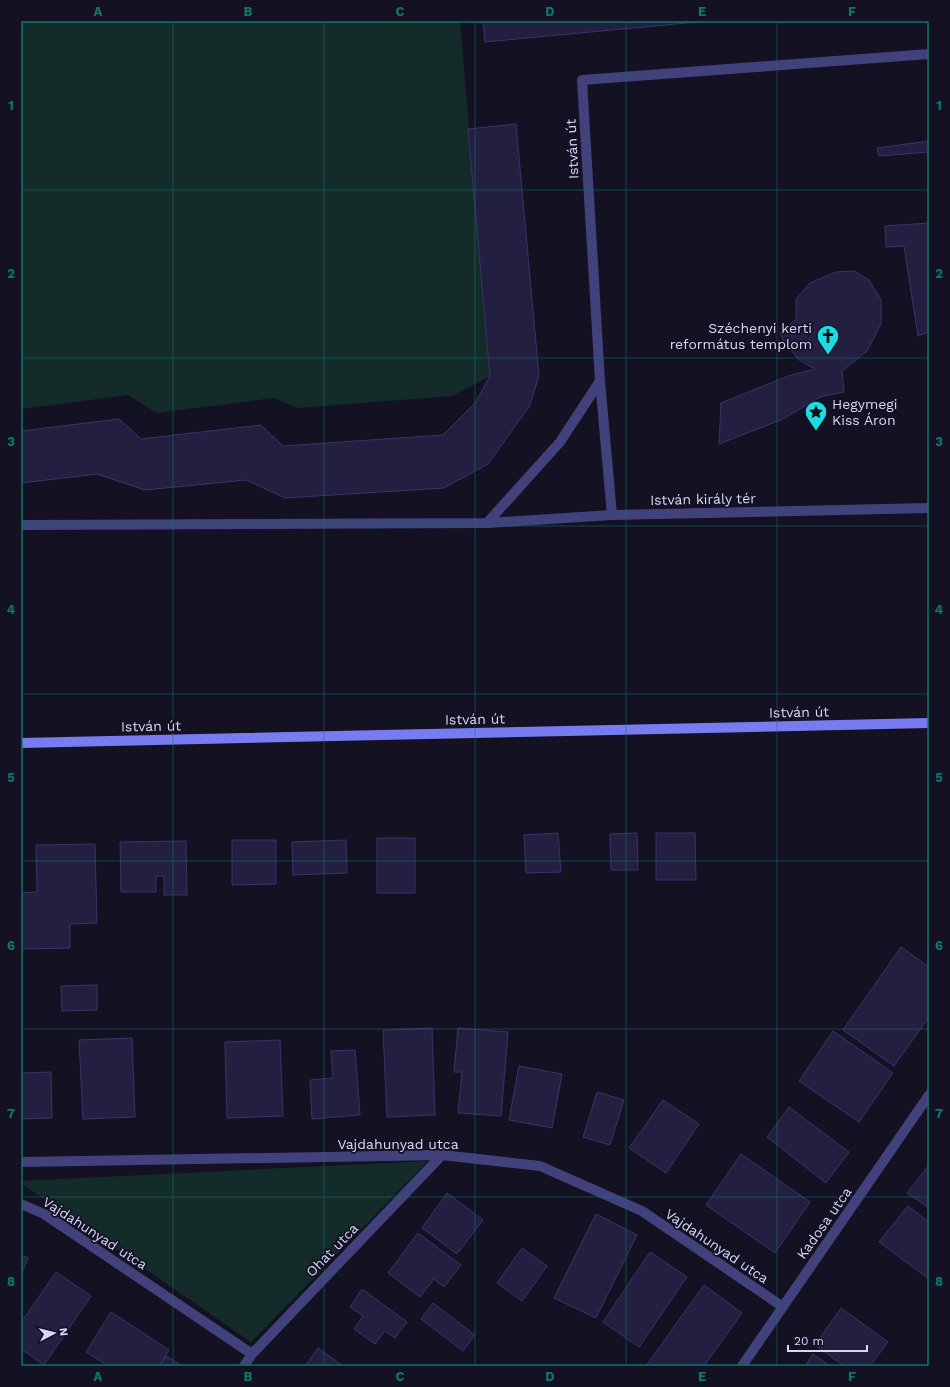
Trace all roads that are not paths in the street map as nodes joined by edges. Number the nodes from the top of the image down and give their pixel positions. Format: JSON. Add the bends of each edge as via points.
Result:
{"nodes":[{"id":1,"x":929,"y":54,"type":"edge"},
{"id":2,"x":600,"y":381,"type":"junction"},
{"id":3,"x":929,"y":508,"type":"edge"},
{"id":4,"x":612,"y":515,"type":"junction"},
{"id":5,"x":487,"y":523,"type":"junction"},
{"id":6,"x":21,"y":525,"type":"edge"},
{"id":7,"x":929,"y":723,"type":"edge"},
{"id":8,"x":21,"y":743,"type":"edge"},
{"id":9,"x":929,"y":1095,"type":"edge"},
{"id":10,"x":442,"y":1156,"type":"junction"},
{"id":11,"x":21,"y":1162,"type":"edge"},
{"id":12,"x":21,"y":1204,"type":"edge"},
{"id":13,"x":782,"y":1307,"type":"junction"},
{"id":14,"x":252,"y":1354,"type":"junction"},
{"id":15,"x":244,"y":1366,"type":"edge"},
{"id":16,"x":742,"y":1366,"type":"edge"}],
"edges":[{"from":1,"to":2,"type":"street","name":"István út","via":[[582,80]]},
{"from":2,"to":4,"type":"street"},
{"from":2,"to":5,"type":"street","via":[[560,442]]},
{"from":3,"to":4,"type":"street","name":"István király tér"},
{"from":4,"to":5,"type":"street"},
{"from":5,"to":6,"type":"street"},
{"from":7,"to":8,"type":"street","name":"István út"},
{"from":9,"to":13,"type":"street","name":"Kadosa utca"},
{"from":10,"to":11,"type":"street","name":"Vajdahunyad utca"},
{"from":10,"to":13,"type":"street","name":"Vajdahunyad utca","via":[[540,1166],[635,1208]]},
{"from":10,"to":14,"type":"street","name":"Ohat utca"},
{"from":12,"to":14,"type":"street","name":"Vajdahunyad utca","via":[[44,1214]]},
{"from":13,"to":16,"type":"street","name":"Kadosa utca"},
{"from":14,"to":15,"type":"street","name":"Ohat utca"}]}
